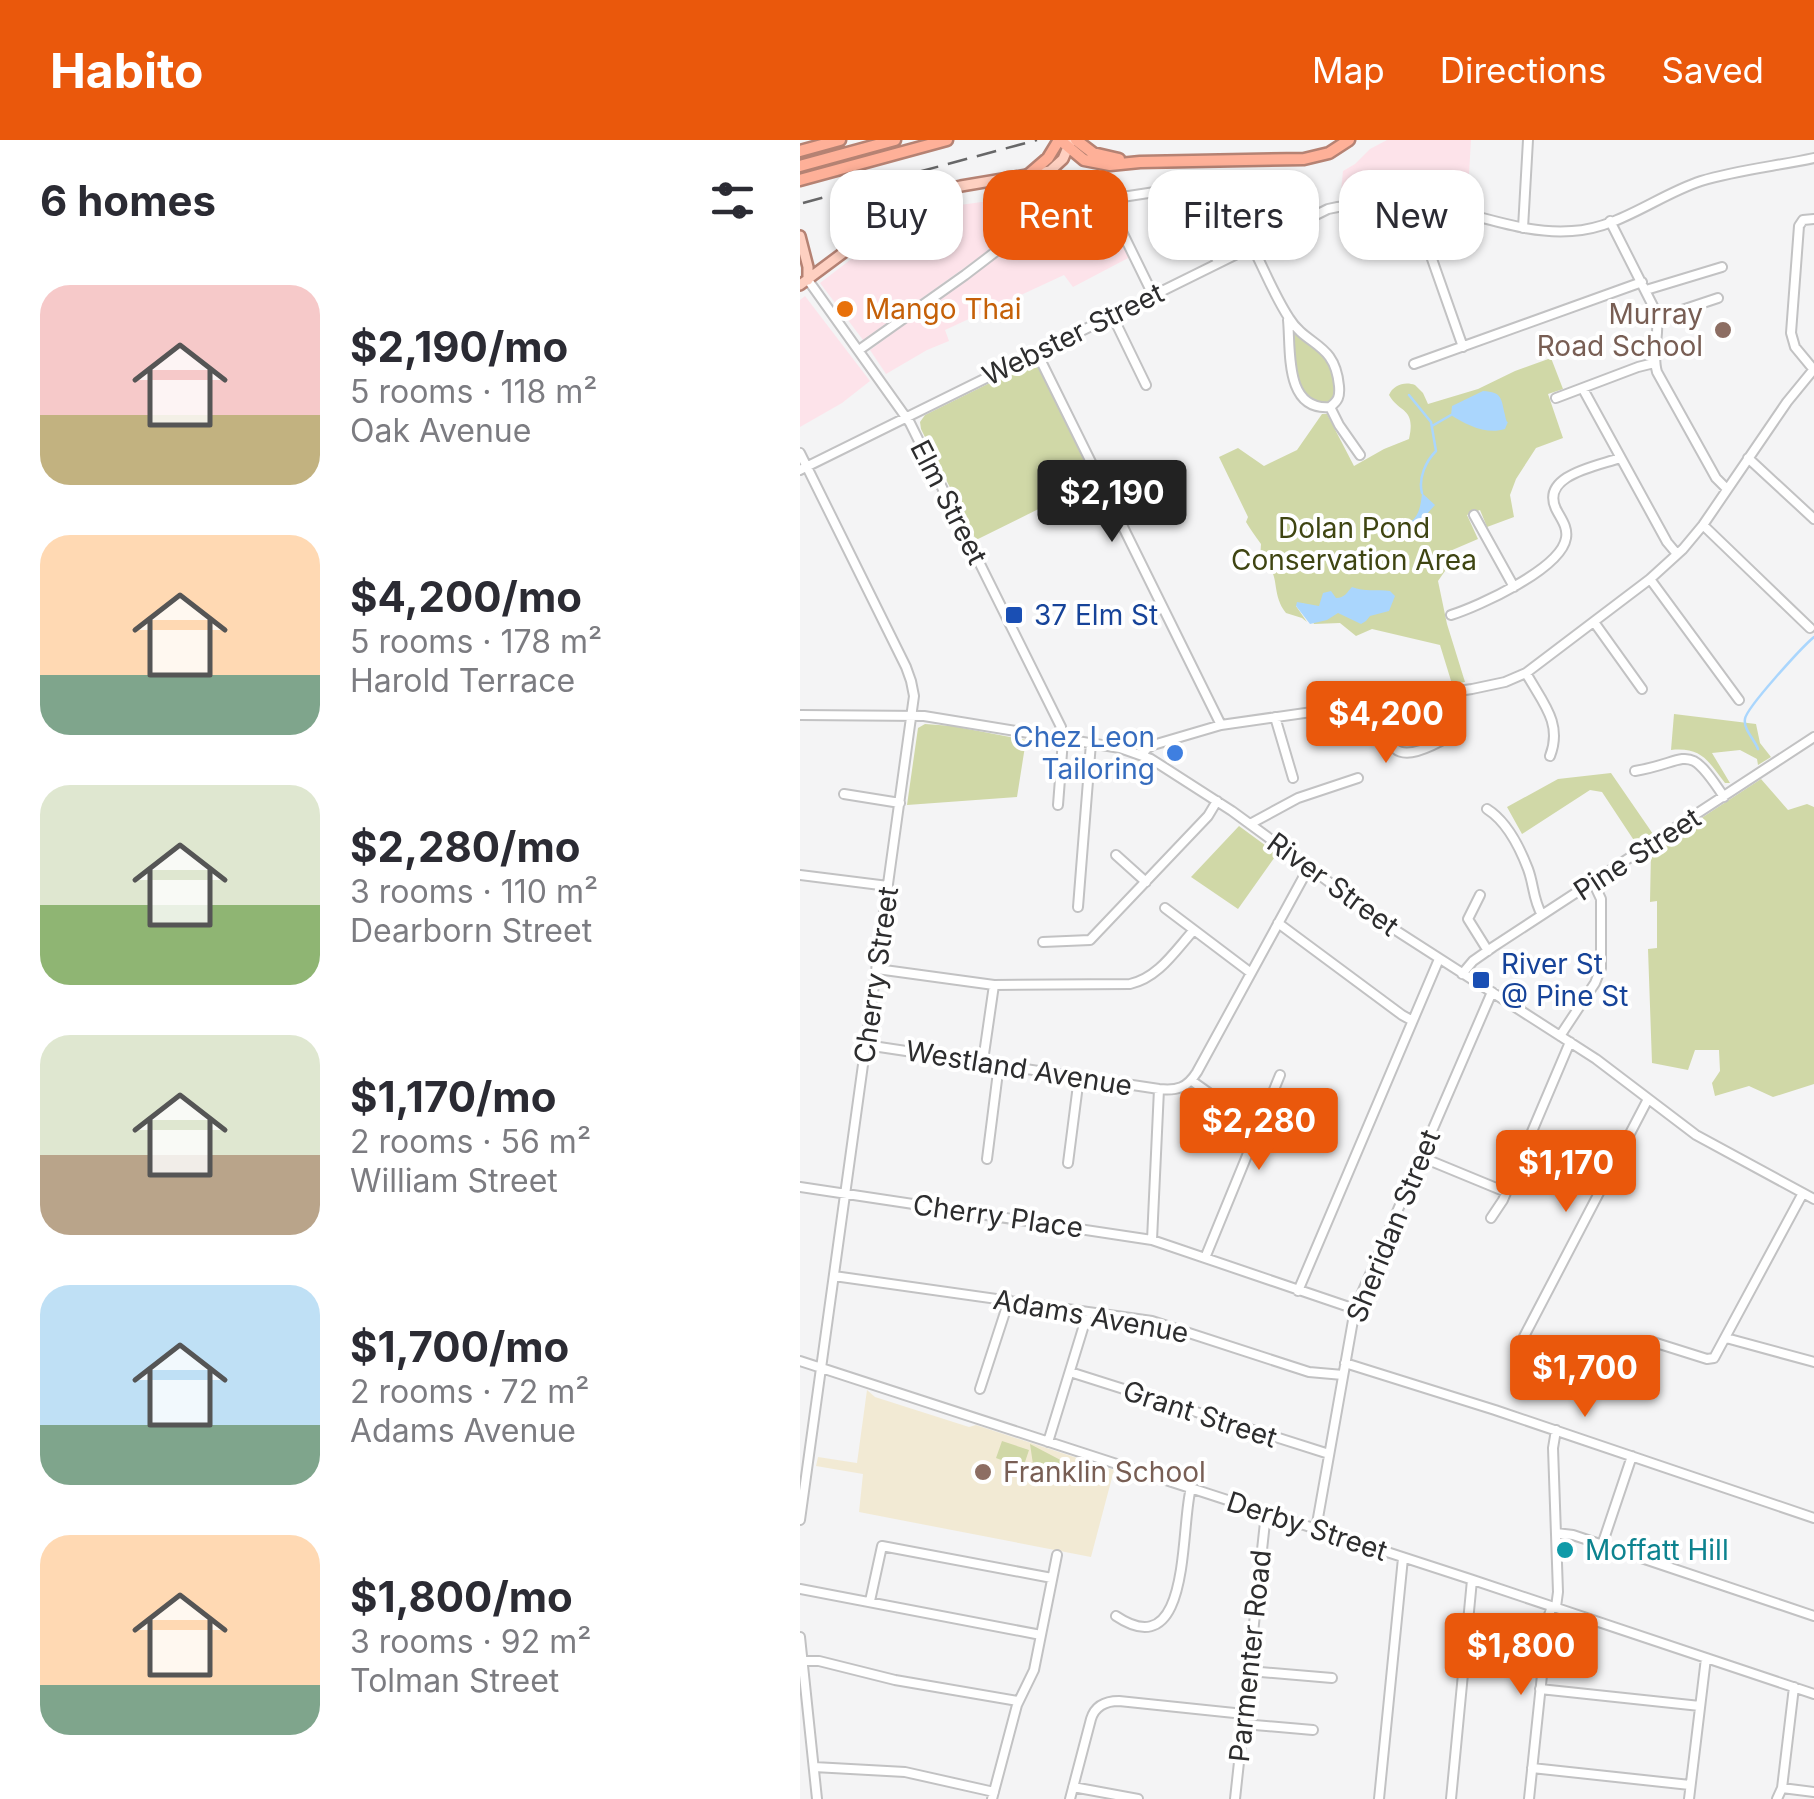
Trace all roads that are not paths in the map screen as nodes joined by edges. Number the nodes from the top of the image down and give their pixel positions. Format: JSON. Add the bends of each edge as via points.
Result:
{"nodes":[{"id":1,"x":840,"y":140,"type":"edge"},
{"id":2,"x":896,"y":140,"type":"edge"},
{"id":3,"x":947,"y":140,"type":"edge"},
{"id":4,"x":1349,"y":140,"type":"edge"},
{"id":5,"x":1528,"y":140,"type":"edge"},
{"id":6,"x":1067,"y":142,"type":"edge"},
{"id":7,"x":800,"y":151,"type":"edge"},
{"id":8,"x":1814,"y":158,"type":"edge"},
{"id":9,"x":800,"y":166,"type":"edge"},
{"id":10,"x":1034,"y":170,"type":"edge"},
{"id":11,"x":800,"y":180,"type":"edge"},
{"id":12,"x":983,"y":183,"type":"edge"},
{"id":13,"x":1128,"y":196,"type":"edge"},
{"id":14,"x":1484,"y":219,"type":"edge"},
{"id":15,"x":1814,"y":219,"type":"edge"},
{"id":16,"x":1610,"y":221,"type":"junction"},
{"id":17,"x":1523,"y":228,"type":"junction"},
{"id":18,"x":800,"y":236,"type":"edge"},
{"id":19,"x":1128,"y":244,"type":"edge"},
{"id":20,"x":806,"y":258,"type":"junction"},
{"id":21,"x":984,"y":260,"type":"edge"},
{"id":22,"x":1222,"y":260,"type":"edge"},
{"id":23,"x":1259,"y":260,"type":"edge"},
{"id":24,"x":1432,"y":260,"type":"edge"},
{"id":25,"x":1218,"y":262,"type":"junction"},
{"id":26,"x":1722,"y":267,"type":"dead end"},
{"id":27,"x":800,"y":270,"type":"edge"},
{"id":28,"x":804,"y":283,"type":"edge"},
{"id":29,"x":1644,"y":286,"type":"junction"},
{"id":30,"x":1153,"y":295,"type":"junction"},
{"id":31,"x":1718,"y":298,"type":"dead end"},
{"id":32,"x":1112,"y":316,"type":"junction"},
{"id":33,"x":1287,"y":316,"type":"junction"},
{"id":34,"x":1658,"y":318,"type":"junction"},
{"id":35,"x":1463,"y":346,"type":"junction"},
{"id":36,"x":858,"y":350,"type":"junction"},
{"id":37,"x":1036,"y":353,"type":"junction"},
{"id":38,"x":1654,"y":363,"type":"junction"},
{"id":39,"x":1414,"y":364,"type":"dead end"},
{"id":40,"x":1814,"y":370,"type":"edge"},
{"id":41,"x":1146,"y":385,"type":"dead end"},
{"id":42,"x":1584,"y":389,"type":"junction"},
{"id":43,"x":1556,"y":398,"type":"dead end"},
{"id":44,"x":1330,"y":406,"type":"junction"},
{"id":45,"x":906,"y":418,"type":"junction"},
{"id":46,"x":800,"y":453,"type":"edge"},
{"id":47,"x":1360,"y":455,"type":"dead end"},
{"id":48,"x":1620,"y":458,"type":"junction"},
{"id":49,"x":1748,"y":458,"type":"junction"},
{"id":50,"x":803,"y":468,"type":"edge"},
{"id":51,"x":1727,"y":489,"type":"junction"},
{"id":52,"x":1474,"y":515,"type":"dead end"},
{"id":53,"x":1814,"y":520,"type":"edge"},
{"id":54,"x":1703,"y":525,"type":"junction"},
{"id":55,"x":1677,"y":554,"type":"junction"},
{"id":56,"x":1650,"y":579,"type":"junction"},
{"id":57,"x":1514,"y":588,"type":"junction"},
{"id":58,"x":1452,"y":615,"type":"dead end"},
{"id":59,"x":1594,"y":622,"type":"junction"},
{"id":60,"x":1810,"y":628,"type":"dead end"},
{"id":61,"x":1526,"y":673,"type":"junction"},
{"id":62,"x":1642,"y":689,"type":"dead end"},
{"id":63,"x":1740,"y":700,"type":"dead end"},
{"id":64,"x":1380,"y":702,"type":"junction"},
{"id":65,"x":800,"y":715,"type":"edge"},
{"id":66,"x":912,"y":715,"type":"junction"},
{"id":67,"x":1274,"y":718,"type":"junction"},
{"id":68,"x":1221,"y":725,"type":"junction"},
{"id":69,"x":1814,"y":737,"type":"edge"},
{"id":70,"x":1064,"y":740,"type":"junction"},
{"id":71,"x":1441,"y":740,"type":"dead end"},
{"id":72,"x":1091,"y":744,"type":"junction"},
{"id":73,"x":1143,"y":755,"type":"junction"},
{"id":74,"x":1550,"y":756,"type":"dead end"},
{"id":75,"x":1635,"y":771,"type":"dead end"},
{"id":76,"x":1293,"y":778,"type":"dead end"},
{"id":77,"x":1358,"y":778,"type":"dead end"},
{"id":78,"x":844,"y":794,"type":"dead end"},
{"id":79,"x":1724,"y":797,"type":"junction"},
{"id":80,"x":1217,"y":801,"type":"junction"},
{"id":81,"x":900,"y":803,"type":"junction"},
{"id":82,"x":1058,"y":805,"type":"dead end"},
{"id":83,"x":1488,"y":809,"type":"dead end"},
{"id":84,"x":1250,"y":824,"type":"junction"},
{"id":85,"x":1116,"y":855,"type":"dead end"},
{"id":86,"x":1308,"y":867,"type":"junction"},
{"id":87,"x":800,"y":875,"type":"edge"},
{"id":88,"x":1146,"y":882,"type":"junction"},
{"id":89,"x":1594,"y":882,"type":"junction"},
{"id":90,"x":888,"y":886,"type":"junction"},
{"id":91,"x":1480,"y":895,"type":"dead end"},
{"id":92,"x":1078,"y":907,"type":"dead end"},
{"id":93,"x":1164,"y":908,"type":"dead end"},
{"id":94,"x":1542,"y":915,"type":"junction"},
{"id":95,"x":1278,"y":923,"type":"junction"},
{"id":96,"x":1193,"y":930,"type":"junction"},
{"id":97,"x":1044,"y":942,"type":"dead end"},
{"id":98,"x":1488,"y":951,"type":"junction"},
{"id":99,"x":1439,"y":959,"type":"junction"},
{"id":100,"x":876,"y":969,"type":"junction"},
{"id":101,"x":1251,"y":973,"type":"junction"},
{"id":102,"x":1462,"y":974,"type":"junction"},
{"id":103,"x":994,"y":985,"type":"junction"},
{"id":104,"x":1492,"y":992,"type":"junction"},
{"id":105,"x":1412,"y":1020,"type":"junction"},
{"id":106,"x":1560,"y":1036,"type":"junction"},
{"id":107,"x":1570,"y":1042,"type":"junction"},
{"id":108,"x":866,"y":1046,"type":"junction"},
{"id":109,"x":983,"y":1062,"type":"junction"},
{"id":110,"x":999,"y":1064,"type":"junction"},
{"id":111,"x":1280,"y":1075,"type":"dead end"},
{"id":112,"x":1079,"y":1076,"type":"junction"},
{"id":113,"x":1192,"y":1081,"type":"junction"},
{"id":114,"x":1159,"y":1089,"type":"junction"},
{"id":115,"x":1648,"y":1099,"type":"junction"},
{"id":116,"x":1257,"y":1127,"type":"junction"},
{"id":117,"x":1421,"y":1157,"type":"junction"},
{"id":118,"x":986,"y":1158,"type":"dead end"},
{"id":119,"x":1068,"y":1163,"type":"dead end"},
{"id":120,"x":800,"y":1187,"type":"edge"},
{"id":121,"x":1506,"y":1192,"type":"junction"},
{"id":122,"x":1803,"y":1193,"type":"junction"},
{"id":123,"x":845,"y":1194,"type":"junction"},
{"id":124,"x":1814,"y":1199,"type":"edge"},
{"id":125,"x":1491,"y":1218,"type":"dead end"},
{"id":126,"x":1152,"y":1240,"type":"junction"},
{"id":127,"x":1206,"y":1258,"type":"junction"},
{"id":128,"x":834,"y":1276,"type":"junction"},
{"id":129,"x":1298,"y":1290,"type":"junction"},
{"id":130,"x":1008,"y":1300,"type":"junction"},
{"id":131,"x":1355,"y":1309,"type":"junction"},
{"id":132,"x":1088,"y":1312,"type":"junction"},
{"id":133,"x":1726,"y":1338,"type":"junction"},
{"id":134,"x":1629,"y":1343,"type":"dead end"},
{"id":135,"x":1517,"y":1350,"type":"dead end"},
{"id":136,"x":800,"y":1361,"type":"edge"},
{"id":137,"x":1814,"y":1362,"type":"edge"},
{"id":138,"x":1345,"y":1363,"type":"junction"},
{"id":139,"x":822,"y":1368,"type":"junction"},
{"id":140,"x":1070,"y":1372,"type":"junction"},
{"id":141,"x":1343,"y":1375,"type":"junction"},
{"id":142,"x":980,"y":1389,"type":"dead end"},
{"id":143,"x":1556,"y":1430,"type":"junction"},
{"id":144,"x":1048,"y":1442,"type":"junction"},
{"id":145,"x":1329,"y":1454,"type":"junction"},
{"id":146,"x":1632,"y":1456,"type":"junction"},
{"id":147,"x":1191,"y":1488,"type":"junction"},
{"id":148,"x":801,"y":1502,"type":"edge"},
{"id":149,"x":1266,"y":1513,"type":"junction"},
{"id":150,"x":1814,"y":1518,"type":"edge"},
{"id":151,"x":800,"y":1520,"type":"edge"},
{"id":152,"x":1316,"y":1529,"type":"junction"},
{"id":153,"x":1556,"y":1533,"type":"junction"},
{"id":154,"x":1602,"y":1545,"type":"junction"},
{"id":155,"x":1057,"y":1554,"type":"dead end"},
{"id":156,"x":1404,"y":1558,"type":"junction"},
{"id":157,"x":1052,"y":1578,"type":"junction"},
{"id":158,"x":1472,"y":1580,"type":"junction"},
{"id":159,"x":800,"y":1590,"type":"edge"},
{"id":160,"x":870,"y":1601,"type":"junction"},
{"id":161,"x":1554,"y":1607,"type":"junction"},
{"id":162,"x":1116,"y":1616,"type":"dead end"},
{"id":163,"x":1814,"y":1616,"type":"edge"},
{"id":164,"x":1041,"y":1635,"type":"junction"},
{"id":165,"x":800,"y":1637,"type":"edge"},
{"id":166,"x":1706,"y":1658,"type":"junction"},
{"id":167,"x":802,"y":1661,"type":"junction"},
{"id":168,"x":1248,"y":1671,"type":"junction"},
{"id":169,"x":1332,"y":1678,"type":"dead end"},
{"id":170,"x":1794,"y":1687,"type":"junction"},
{"id":171,"x":1540,"y":1689,"type":"junction"},
{"id":172,"x":1814,"y":1694,"type":"edge"},
{"id":173,"x":1018,"y":1702,"type":"junction"},
{"id":174,"x":1700,"y":1706,"type":"junction"},
{"id":175,"x":1244,"y":1719,"type":"junction"},
{"id":176,"x":1313,"y":1730,"type":"dead end"},
{"id":177,"x":814,"y":1768,"type":"junction"},
{"id":178,"x":1532,"y":1768,"type":"junction"},
{"id":179,"x":1690,"y":1785,"type":"junction"},
{"id":180,"x":1073,"y":1787,"type":"junction"},
{"id":181,"x":1782,"y":1788,"type":"junction"},
{"id":182,"x":1814,"y":1792,"type":"edge"},
{"id":183,"x":993,"y":1796,"type":"edge"},
{"id":184,"x":817,"y":1799,"type":"edge"},
{"id":185,"x":1070,"y":1799,"type":"edge"},
{"id":186,"x":1138,"y":1799,"type":"edge"},
{"id":187,"x":1235,"y":1799,"type":"edge"},
{"id":188,"x":1379,"y":1799,"type":"edge"},
{"id":189,"x":1452,"y":1799,"type":"edge"},
{"id":190,"x":1529,"y":1799,"type":"edge"},
{"id":191,"x":1689,"y":1799,"type":"edge"},
{"id":192,"x":1777,"y":1799,"type":"edge"}],
"edges":[{"from":1,"to":7,"type":"highway"},
{"from":2,"to":9,"type":"highway"},
{"from":3,"to":11,"type":"highway"},
{"from":4,"to":6,"type":"highway","via":[[1298,160],[1140,162]]},
{"from":5,"to":17,"type":"street"},
{"from":6,"to":10,"type":"highway"},
{"from":8,"to":16,"type":"street","name":"Webster Street","via":[[1702,181]]},
{"from":12,"to":28,"type":"main road","via":[[916,200]]},
{"from":13,"to":25,"type":"street","via":[[1181,188]]},
{"from":14,"to":17,"type":"street","name":"Webster Street"},
{"from":15,"to":40,"type":"street","via":[[1800,226],[1791,332],[1796,350]]},
{"from":16,"to":17,"type":"street","name":"Webster Street","via":[[1580,231]]},
{"from":16,"to":29,"type":"street"},
{"from":18,"to":20,"type":"main road"},
{"from":19,"to":30,"type":"street"},
{"from":20,"to":27,"type":"main road"},
{"from":20,"to":28,"type":"main road"},
{"from":21,"to":36,"type":"street"},
{"from":22,"to":25,"type":"street","name":"Webster Street"},
{"from":23,"to":33,"type":"street"},
{"from":24,"to":35,"type":"street"},
{"from":25,"to":30,"type":"street","name":"Webster Street"},
{"from":26,"to":29,"type":"street"},
{"from":28,"to":36,"type":"street","name":"Elm Street"},
{"from":29,"to":34,"type":"street"},
{"from":29,"to":35,"type":"street"},
{"from":30,"to":32,"type":"street","name":"Webster Street"},
{"from":31,"to":34,"type":"street"},
{"from":32,"to":37,"type":"street","name":"Webster Street"},
{"from":32,"to":41,"type":"street"},
{"from":33,"to":44,"type":"street","via":[[1296,388],[1314,405]]},
{"from":33,"to":44,"type":"street","via":[[1333,361],[1340,394]]},
{"from":34,"to":38,"type":"street"},
{"from":35,"to":39,"type":"street"},
{"from":36,"to":45,"type":"street","name":"Elm Street"},
{"from":37,"to":45,"type":"street","name":"Webster Street"},
{"from":37,"to":68,"type":"street"},
{"from":38,"to":42,"type":"street"},
{"from":38,"to":51,"type":"street"},
{"from":40,"to":49,"type":"street"},
{"from":42,"to":43,"type":"street"},
{"from":42,"to":48,"type":"street"},
{"from":44,"to":47,"type":"street"},
{"from":45,"to":50,"type":"street","name":"Webster Street"},
{"from":45,"to":70,"type":"street","name":"Elm Street"},
{"from":46,"to":50,"type":"street","name":"Cherry Street"},
{"from":48,"to":55,"type":"street"},
{"from":48,"to":57,"type":"street","via":[[1559,482],[1553,500],[1565,542]]},
{"from":49,"to":51,"type":"street"},
{"from":49,"to":53,"type":"street"},
{"from":50,"to":66,"type":"street","name":"Cherry Street","via":[[908,672]]},
{"from":51,"to":54,"type":"street"},
{"from":52,"to":57,"type":"street"},
{"from":54,"to":55,"type":"street"},
{"from":54,"to":60,"type":"street"},
{"from":55,"to":56,"type":"street"},
{"from":56,"to":59,"type":"street"},
{"from":56,"to":63,"type":"street"},
{"from":57,"to":58,"type":"street"},
{"from":59,"to":61,"type":"street"},
{"from":59,"to":62,"type":"street"},
{"from":61,"to":64,"type":"street","via":[[1482,687]]},
{"from":61,"to":74,"type":"street","via":[[1554,726]]},
{"from":64,"to":67,"type":"street"},
{"from":64,"to":71,"type":"street","via":[[1393,748],[1412,753]]},
{"from":65,"to":66,"type":"street","name":"River Street"},
{"from":66,"to":70,"type":"street","name":"River Street"},
{"from":66,"to":81,"type":"street","name":"Cherry Street"},
{"from":67,"to":68,"type":"street"},
{"from":67,"to":76,"type":"street"},
{"from":68,"to":73,"type":"street","via":[[1153,744]]},
{"from":69,"to":79,"type":"street","name":"Pine Street"},
{"from":70,"to":72,"type":"street","name":"River Street"},
{"from":70,"to":82,"type":"street"},
{"from":72,"to":73,"type":"street","name":"River Street"},
{"from":72,"to":92,"type":"street"},
{"from":73,"to":80,"type":"street","name":"River Street"},
{"from":75,"to":79,"type":"street","via":[[1690,760],[1707,771]]},
{"from":77,"to":84,"type":"street","via":[[1298,798]]},
{"from":78,"to":81,"type":"street"},
{"from":79,"to":89,"type":"street","name":"Pine Street"},
{"from":80,"to":84,"type":"street","name":"River Street"},
{"from":80,"to":88,"type":"street"},
{"from":81,"to":90,"type":"street","name":"Cherry Street"},
{"from":83,"to":94,"type":"street","via":[[1526,865]]},
{"from":84,"to":86,"type":"street","name":"River Street"},
{"from":85,"to":88,"type":"street"},
{"from":86,"to":95,"type":"street"},
{"from":86,"to":99,"type":"street","name":"River Street"},
{"from":87,"to":90,"type":"street"},
{"from":88,"to":97,"type":"street","via":[[1090,940]]},
{"from":89,"to":94,"type":"street","name":"Pine Street"},
{"from":89,"to":106,"type":"street","via":[[1601,899],[1601,968]]},
{"from":90,"to":100,"type":"street","name":"Cherry Street"},
{"from":91,"to":98,"type":"street","via":[[1468,919]]},
{"from":93,"to":96,"type":"street"},
{"from":94,"to":98,"type":"street","name":"Pine Street"},
{"from":95,"to":101,"type":"street"},
{"from":95,"to":105,"type":"street"},
{"from":96,"to":101,"type":"street"},
{"from":96,"to":103,"type":"street","via":[[1157,971],[1137,982]]},
{"from":98,"to":102,"type":"street","name":"Pine Street"},
{"from":99,"to":102,"type":"street","name":"River Street"},
{"from":99,"to":105,"type":"street"},
{"from":100,"to":103,"type":"street"},
{"from":100,"to":108,"type":"street","name":"Cherry Street"},
{"from":101,"to":113,"type":"street"},
{"from":102,"to":104,"type":"street","name":"River Street"},
{"from":103,"to":109,"type":"street"},
{"from":104,"to":106,"type":"street","name":"River Street"},
{"from":104,"to":117,"type":"street","name":"Sheridan Street"},
{"from":105,"to":129,"type":"street"},
{"from":106,"to":107,"type":"street","name":"River Street"},
{"from":107,"to":115,"type":"street","name":"River Street"},
{"from":107,"to":121,"type":"street"},
{"from":108,"to":109,"type":"street","name":"Westland Avenue"},
{"from":108,"to":123,"type":"street","name":"Cherry Street"},
{"from":109,"to":110,"type":"street","name":"Westland Avenue"},
{"from":110,"to":112,"type":"street","name":"Westland Avenue"},
{"from":110,"to":118,"type":"street"},
{"from":111,"to":116,"type":"street"},
{"from":112,"to":114,"type":"street","name":"Westland Avenue"},
{"from":112,"to":119,"type":"street"},
{"from":113,"to":114,"type":"street","name":"Westland Avenue","via":[[1178,1090]]},
{"from":113,"to":116,"type":"street"},
{"from":114,"to":126,"type":"street"},
{"from":115,"to":122,"type":"street","name":"River Street","via":[[1700,1138]]},
{"from":115,"to":135,"type":"street"},
{"from":116,"to":127,"type":"street"},
{"from":117,"to":121,"type":"street"},
{"from":117,"to":131,"type":"street","name":"Sheridan Street"},
{"from":120,"to":123,"type":"street","name":"Cherry Place"},
{"from":121,"to":125,"type":"street"},
{"from":122,"to":124,"type":"street","name":"River Street"},
{"from":122,"to":133,"type":"street"},
{"from":123,"to":126,"type":"street","name":"Cherry Place"},
{"from":123,"to":128,"type":"street","name":"Cherry Street"},
{"from":126,"to":127,"type":"street","name":"Cherry Place"},
{"from":127,"to":129,"type":"street","name":"Cherry Place"},
{"from":128,"to":130,"type":"street","name":"Adams Avenue"},
{"from":128,"to":139,"type":"street","name":"Cherry Street"},
{"from":129,"to":131,"type":"street","name":"Cherry Place"},
{"from":130,"to":132,"type":"street","name":"Adams Avenue"},
{"from":130,"to":142,"type":"street"},
{"from":131,"to":138,"type":"street","name":"Sheridan Street"},
{"from":132,"to":140,"type":"street"},
{"from":132,"to":141,"type":"street","name":"Adams Avenue","via":[[1162,1324],[1314,1373]]},
{"from":133,"to":134,"type":"street","via":[[1709,1359],[1653,1342]]},
{"from":133,"to":137,"type":"street"},
{"from":136,"to":139,"type":"street","name":"Derby Street"},
{"from":138,"to":141,"type":"street","name":"Sheridan Street"},
{"from":138,"to":143,"type":"street"},
{"from":139,"to":144,"type":"street","name":"Derby Street"},
{"from":139,"to":148,"type":"street","name":"Cherry Street"},
{"from":140,"to":144,"type":"street"},
{"from":140,"to":145,"type":"street","name":"Grant Street"},
{"from":141,"to":145,"type":"street","name":"Sheridan Street"},
{"from":143,"to":146,"type":"street"},
{"from":143,"to":153,"type":"street"},
{"from":144,"to":147,"type":"street","name":"Derby Street"},
{"from":145,"to":152,"type":"street","name":"Sheridan Street"},
{"from":146,"to":150,"type":"street"},
{"from":146,"to":154,"type":"street"},
{"from":147,"to":149,"type":"street","name":"Derby Street"},
{"from":147,"to":162,"type":"street","via":[[1171,1608],[1149,1627]]},
{"from":148,"to":151,"type":"street","name":"Cherry Street"},
{"from":149,"to":152,"type":"street","name":"Derby Street"},
{"from":149,"to":168,"type":"street","name":"Parmenter Road"},
{"from":152,"to":156,"type":"street","name":"Derby Street"},
{"from":153,"to":154,"type":"street"},
{"from":153,"to":161,"type":"street"},
{"from":154,"to":163,"type":"street"},
{"from":155,"to":157,"type":"street"},
{"from":156,"to":158,"type":"street","name":"Derby Street"},
{"from":156,"to":188,"type":"street"},
{"from":157,"to":160,"type":"street","via":[[882,1546]]},
{"from":157,"to":164,"type":"street"},
{"from":158,"to":161,"type":"street","name":"Derby Street"},
{"from":158,"to":189,"type":"street"},
{"from":159,"to":160,"type":"street"},
{"from":160,"to":164,"type":"street"},
{"from":161,"to":166,"type":"street","name":"Derby Street"},
{"from":161,"to":171,"type":"street"},
{"from":164,"to":173,"type":"street","via":[[1034,1674]]},
{"from":165,"to":167,"type":"street"},
{"from":166,"to":170,"type":"street","name":"Derby Street"},
{"from":166,"to":174,"type":"street"},
{"from":167,"to":173,"type":"street"},
{"from":167,"to":177,"type":"street"},
{"from":168,"to":169,"type":"street"},
{"from":168,"to":175,"type":"street","name":"Parmenter Road"},
{"from":170,"to":172,"type":"street","name":"Derby Street"},
{"from":170,"to":181,"type":"street"},
{"from":171,"to":174,"type":"street"},
{"from":171,"to":178,"type":"street"},
{"from":173,"to":183,"type":"street"},
{"from":174,"to":179,"type":"street"},
{"from":175,"to":176,"type":"street"},
{"from":175,"to":180,"type":"street","via":[[1105,1703],[1092,1714]]},
{"from":175,"to":187,"type":"street","name":"Parmenter Road"},
{"from":177,"to":183,"type":"street","via":[[912,1773]]},
{"from":177,"to":184,"type":"street"},
{"from":178,"to":179,"type":"street"},
{"from":178,"to":190,"type":"street"},
{"from":179,"to":191,"type":"street"},
{"from":180,"to":185,"type":"street"},
{"from":180,"to":186,"type":"street"},
{"from":181,"to":182,"type":"street"},
{"from":181,"to":192,"type":"street"}]}
